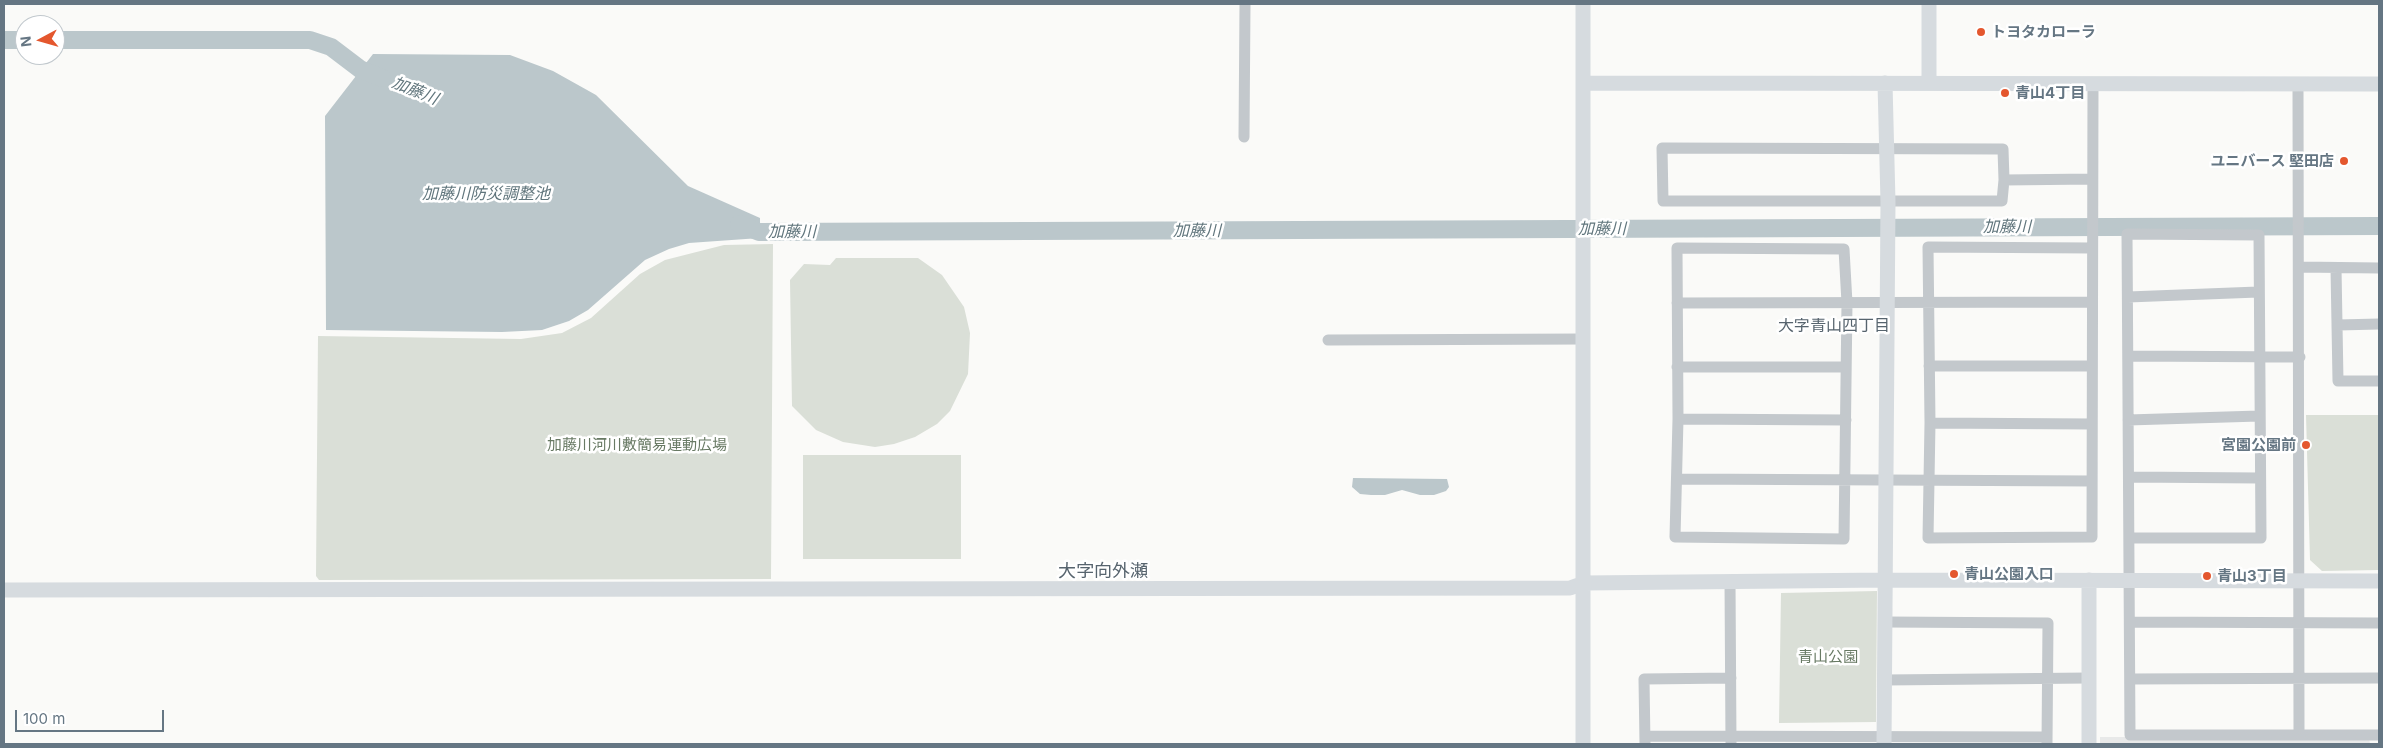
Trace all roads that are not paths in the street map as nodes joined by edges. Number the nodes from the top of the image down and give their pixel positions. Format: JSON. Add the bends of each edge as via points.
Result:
{"nodes":[{"id":1,"x":1245,"y":4,"type":"edge"},
{"id":2,"x":1583,"y":4,"type":"edge"},
{"id":3,"x":1929,"y":4,"type":"edge"},
{"id":4,"x":1583,"y":83,"type":"junction"},
{"id":5,"x":1885,"y":83,"type":"junction"},
{"id":6,"x":1929,"y":83,"type":"junction"},
{"id":7,"x":2093,"y":83,"type":"junction"},
{"id":8,"x":2298,"y":84,"type":"junction"},
{"id":9,"x":2379,"y":84,"type":"edge"},
{"id":10,"x":1244,"y":138,"type":"dead end"},
{"id":11,"x":1887,"y":148,"type":"junction"},
{"id":12,"x":2092,"y":179,"type":"junction"},
{"id":13,"x":2004,"y":180,"type":"junction"},
{"id":14,"x":1888,"y":209,"type":"junction"},
{"id":15,"x":2092,"y":243,"type":"junction"},
{"id":16,"x":2300,"y":267,"type":"junction"},
{"id":17,"x":2336,"y":268,"type":"junction"},
{"id":18,"x":2379,"y":268,"type":"edge"},
{"id":19,"x":2258,"y":292,"type":"junction"},
{"id":20,"x":2128,"y":297,"type":"junction"},
{"id":21,"x":2092,"y":302,"type":"junction"},
{"id":22,"x":1677,"y":303,"type":"junction"},
{"id":23,"x":1847,"y":303,"type":"junction"},
{"id":24,"x":1886,"y":303,"type":"junction"},
{"id":25,"x":1929,"y":303,"type":"junction"},
{"id":26,"x":2379,"y":324,"type":"edge"},
{"id":27,"x":2338,"y":325,"type":"junction"},
{"id":28,"x":1584,"y":339,"type":"junction"},
{"id":29,"x":1328,"y":340,"type":"dead end"},
{"id":30,"x":2128,"y":356,"type":"junction"},
{"id":31,"x":2259,"y":356,"type":"junction"},
{"id":32,"x":2300,"y":357,"type":"junction"},
{"id":33,"x":1929,"y":366,"type":"junction"},
{"id":34,"x":2092,"y":366,"type":"junction"},
{"id":35,"x":1677,"y":367,"type":"junction"},
{"id":36,"x":1846,"y":367,"type":"junction"},
{"id":37,"x":2379,"y":380,"type":"edge"},
{"id":38,"x":2259,"y":416,"type":"junction"},
{"id":39,"x":1678,"y":419,"type":"junction"},
{"id":40,"x":1846,"y":420,"type":"junction"},
{"id":41,"x":2128,"y":420,"type":"junction"},
{"id":42,"x":1930,"y":423,"type":"junction"},
{"id":43,"x":2092,"y":424,"type":"junction"},
{"id":44,"x":2129,"y":477,"type":"junction"},
{"id":45,"x":2259,"y":478,"type":"junction"},
{"id":46,"x":1678,"y":479,"type":"junction"},
{"id":47,"x":1845,"y":481,"type":"junction"},
{"id":48,"x":1886,"y":481,"type":"junction"},
{"id":49,"x":1927,"y":481,"type":"junction"},
{"id":50,"x":2092,"y":481,"type":"junction"},
{"id":51,"x":2129,"y":538,"type":"junction"},
{"id":52,"x":1886,"y":580,"type":"junction"},
{"id":53,"x":2090,"y":580,"type":"junction"},
{"id":54,"x":2129,"y":580,"type":"junction"},
{"id":55,"x":1730,"y":581,"type":"junction"},
{"id":56,"x":2300,"y":581,"type":"junction"},
{"id":57,"x":2379,"y":581,"type":"edge"},
{"id":58,"x":1584,"y":583,"type":"junction"},
{"id":59,"x":4,"y":590,"type":"edge"},
{"id":60,"x":2300,"y":621,"type":"junction"},
{"id":61,"x":1886,"y":622,"type":"junction"},
{"id":62,"x":2130,"y":622,"type":"junction"},
{"id":63,"x":2379,"y":623,"type":"edge"},
{"id":64,"x":2299,"y":677,"type":"junction"},
{"id":65,"x":1731,"y":678,"type":"junction"},
{"id":66,"x":2088,"y":678,"type":"junction"},
{"id":67,"x":2379,"y":678,"type":"edge"},
{"id":68,"x":2047,"y":679,"type":"junction"},
{"id":69,"x":2130,"y":679,"type":"junction"},
{"id":70,"x":1885,"y":680,"type":"junction"},
{"id":71,"x":2300,"y":734,"type":"junction"},
{"id":72,"x":2379,"y":735,"type":"edge"},
{"id":73,"x":1731,"y":739,"type":"edge"},
{"id":74,"x":1645,"y":740,"type":"edge"},
{"id":75,"x":1884,"y":740,"type":"edge"},
{"id":76,"x":2047,"y":741,"type":"edge"},
{"id":77,"x":1583,"y":744,"type":"edge"},
{"id":78,"x":2089,"y":744,"type":"edge"}],
"edges":[{"from":1,"to":10,"type":"street"},
{"from":2,"to":4,"type":"street"},
{"from":3,"to":6,"type":"street"},
{"from":4,"to":5,"type":"street"},
{"from":4,"to":28,"type":"street"},
{"from":5,"to":6,"type":"street"},
{"from":5,"to":11,"type":"street"},
{"from":6,"to":7,"type":"street"},
{"from":7,"to":8,"type":"street"},
{"from":7,"to":12,"type":"street"},
{"from":8,"to":9,"type":"street"},
{"from":8,"to":16,"type":"street"},
{"from":11,"to":13,"type":"street","via":[[2003,149]]},
{"from":11,"to":14,"type":"street"},
{"from":11,"to":14,"type":"street","via":[[1662,148],[1663,201]]},
{"from":12,"to":13,"type":"street"},
{"from":12,"to":15,"type":"street"},
{"from":13,"to":14,"type":"street","via":[[2002,201]]},
{"from":14,"to":24,"type":"street"},
{"from":15,"to":21,"type":"street"},
{"from":15,"to":25,"type":"street","via":[[1928,248]]},
{"from":16,"to":17,"type":"street"},
{"from":16,"to":32,"type":"street"},
{"from":17,"to":18,"type":"street"},
{"from":17,"to":27,"type":"street"},
{"from":19,"to":20,"type":"street"},
{"from":19,"to":20,"type":"street","via":[[2259,235],[2127,234]]},
{"from":19,"to":31,"type":"street"},
{"from":20,"to":30,"type":"street"},
{"from":21,"to":25,"type":"street"},
{"from":21,"to":34,"type":"street"},
{"from":22,"to":23,"type":"street"},
{"from":22,"to":23,"type":"street","via":[[1677,248],[1844,249]]},
{"from":22,"to":35,"type":"street"},
{"from":23,"to":24,"type":"street"},
{"from":23,"to":36,"type":"street"},
{"from":24,"to":25,"type":"street"},
{"from":24,"to":48,"type":"street"},
{"from":25,"to":33,"type":"street"},
{"from":26,"to":27,"type":"street"},
{"from":27,"to":37,"type":"street","via":[[2338,381]]},
{"from":28,"to":29,"type":"street"},
{"from":28,"to":58,"type":"street"},
{"from":30,"to":31,"type":"street"},
{"from":30,"to":41,"type":"street"},
{"from":31,"to":32,"type":"street"},
{"from":31,"to":38,"type":"street"},
{"from":32,"to":56,"type":"street"},
{"from":33,"to":34,"type":"street"},
{"from":33,"to":42,"type":"street"},
{"from":34,"to":43,"type":"street"},
{"from":35,"to":36,"type":"street"},
{"from":35,"to":39,"type":"street"},
{"from":36,"to":40,"type":"street"},
{"from":38,"to":41,"type":"street"},
{"from":38,"to":45,"type":"street"},
{"from":39,"to":40,"type":"street"},
{"from":39,"to":46,"type":"street"},
{"from":40,"to":47,"type":"street"},
{"from":41,"to":44,"type":"street"},
{"from":42,"to":43,"type":"street"},
{"from":42,"to":49,"type":"street"},
{"from":43,"to":50,"type":"street"},
{"from":44,"to":45,"type":"street"},
{"from":44,"to":51,"type":"street"},
{"from":45,"to":51,"type":"street","via":[[2261,538]]},
{"from":46,"to":47,"type":"street"},
{"from":46,"to":47,"type":"street","via":[[1676,537],[1844,538]]},
{"from":47,"to":48,"type":"street"},
{"from":48,"to":49,"type":"street"},
{"from":48,"to":52,"type":"street"},
{"from":49,"to":50,"type":"street"},
{"from":49,"to":50,"type":"street","via":[[1928,538],[1937,538],[2092,537]]},
{"from":51,"to":54,"type":"street"},
{"from":52,"to":53,"type":"street"},
{"from":52,"to":55,"type":"street"},
{"from":52,"to":61,"type":"street"},
{"from":53,"to":54,"type":"street"},
{"from":53,"to":66,"type":"street"},
{"from":54,"to":56,"type":"street"},
{"from":54,"to":62,"type":"street"},
{"from":55,"to":58,"type":"street"},
{"from":55,"to":65,"type":"street"},
{"from":56,"to":57,"type":"street"},
{"from":56,"to":60,"type":"street"},
{"from":58,"to":59,"type":"street","via":[[1570,588]]},
{"from":58,"to":77,"type":"street"},
{"from":60,"to":62,"type":"street"},
{"from":60,"to":63,"type":"street"},
{"from":60,"to":64,"type":"street"},
{"from":61,"to":68,"type":"street","via":[[2048,623]]},
{"from":61,"to":70,"type":"street"},
{"from":62,"to":69,"type":"street"},
{"from":64,"to":67,"type":"street"},
{"from":64,"to":69,"type":"street"},
{"from":64,"to":71,"type":"street"},
{"from":65,"to":73,"type":"street"},
{"from":65,"to":74,"type":"street","via":[[1644,679]]},
{"from":66,"to":68,"type":"street"},
{"from":66,"to":78,"type":"street"},
{"from":68,"to":70,"type":"street"},
{"from":68,"to":76,"type":"street"},
{"from":69,"to":71,"type":"street","via":[[2130,734]]},
{"from":70,"to":75,"type":"street"},
{"from":71,"to":72,"type":"street"},
{"from":73,"to":74,"type":"street"},
{"from":73,"to":75,"type":"street"},
{"from":75,"to":76,"type":"street"}]}
